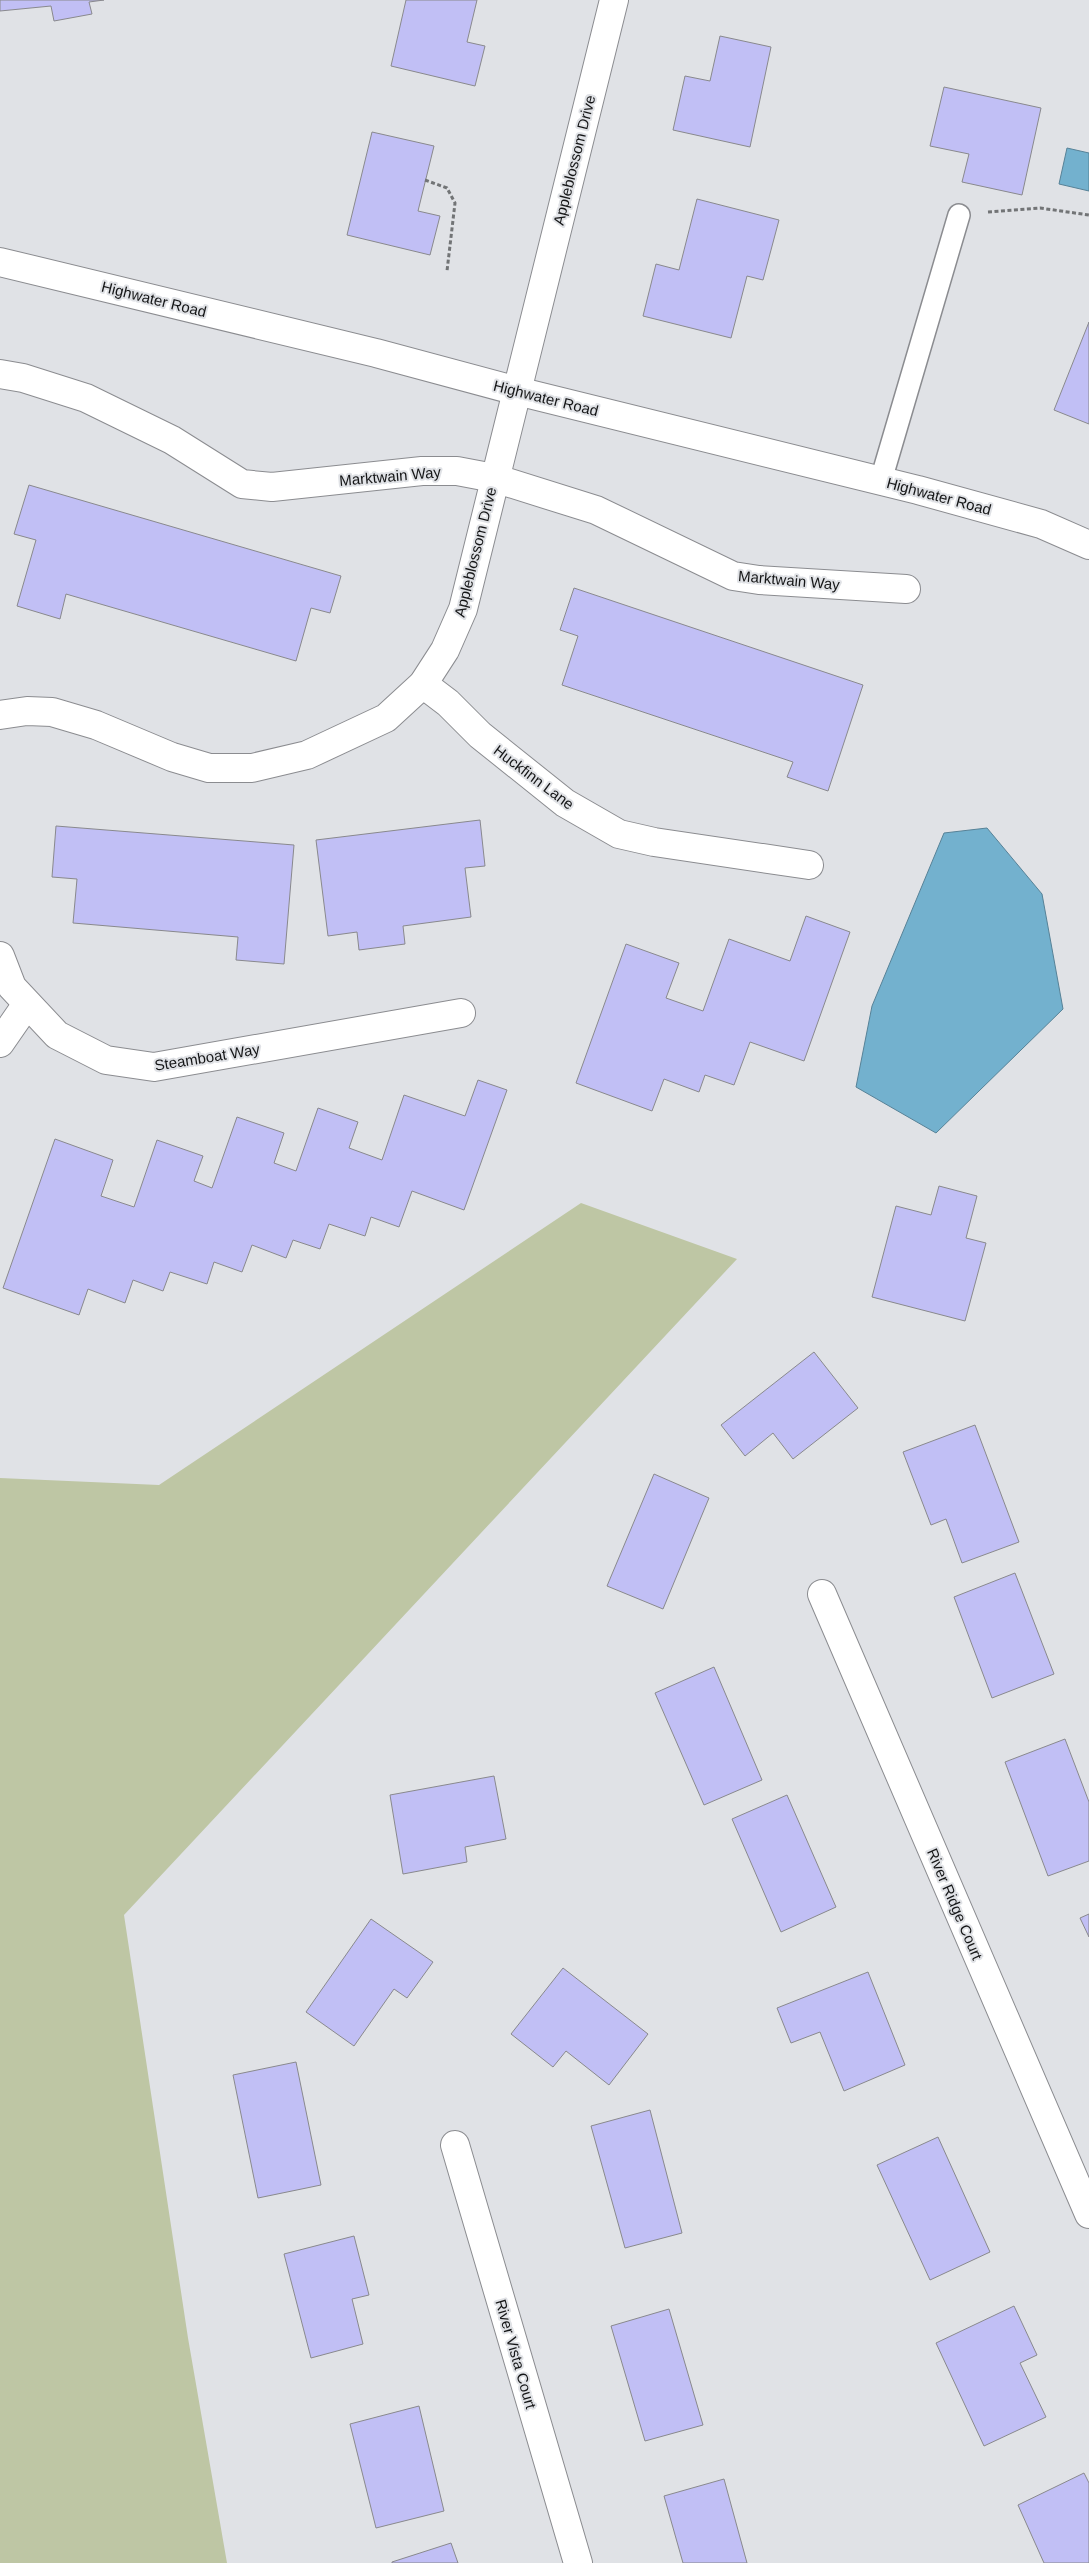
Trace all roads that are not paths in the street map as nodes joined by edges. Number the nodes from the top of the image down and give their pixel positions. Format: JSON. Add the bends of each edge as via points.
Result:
{"nodes":[{"id":1,"x":614,"y":0,"type":"edge"},
{"id":2,"x":959,"y":215,"type":"road end"},
{"id":3,"x":0,"y":262,"type":"edge"},
{"id":4,"x":0,"y":374,"type":"edge"},
{"id":5,"x":517,"y":391,"type":"junction"},
{"id":6,"x":494,"y":478,"type":"junction"},
{"id":7,"x":881,"y":480,"type":"junction"},
{"id":8,"x":1089,"y":545,"type":"edge"},
{"id":9,"x":906,"y":589,"type":"dead end"},
{"id":10,"x":423,"y":684,"type":"junction"},
{"id":11,"x":0,"y":715,"type":"edge"},
{"id":12,"x":810,"y":865,"type":"dead end"},
{"id":13,"x":0,"y":956,"type":"edge"},
{"id":14,"x":27,"y":1004,"type":"junction"},
{"id":15,"x":461,"y":1013,"type":"dead end"},
{"id":16,"x":0,"y":1043,"type":"edge"},
{"id":17,"x":822,"y":1594,"type":"dead end"},
{"id":18,"x":455,"y":2145,"type":"dead end"},
{"id":19,"x":1089,"y":2214,"type":"edge"},
{"id":20,"x":578,"y":2563,"type":"edge"}],
"edges":[{"from":1,"to":5,"type":"street","name":"Appleblossom Drive"},
{"from":2,"to":7,"type":"lane"},
{"from":3,"to":5,"type":"street","name":"Highwater Road","via":[[376,353]]},
{"from":4,"to":6,"type":"street","name":"Marktwain Way","via":[[86,398],[172,440],[242,484],[272,487],[422,471],[457,471]]},
{"from":5,"to":6,"type":"street","name":"Appleblossom Drive"},
{"from":5,"to":7,"type":"street","name":"Highwater Road"},
{"from":6,"to":9,"type":"street","name":"Marktwain Way","via":[[596,510],[733,576]]},
{"from":6,"to":10,"type":"street","name":"Appleblossom Drive","via":[[462,609],[445,650]]},
{"from":7,"to":8,"type":"street","name":"Highwater Road","via":[[1041,524]]},
{"from":10,"to":11,"type":"street","name":"Appleblossom Drive","via":[[386,718],[307,754],[252,768],[209,768],[172,757],[96,725],[52,712]]},
{"from":10,"to":12,"type":"street","name":"Huckfinn Lane","via":[[565,803],[619,834]]},
{"from":13,"to":14,"type":"street","name":"Steamboat Way","via":[[12,987]]},
{"from":14,"to":15,"type":"street","name":"Steamboat Way","via":[[57,1035],[106,1060],[154,1067]]},
{"from":14,"to":16,"type":"street"},
{"from":17,"to":19,"type":"street","name":"River Ridge Court"},
{"from":18,"to":20,"type":"street","name":"River Vista Court"}]}
